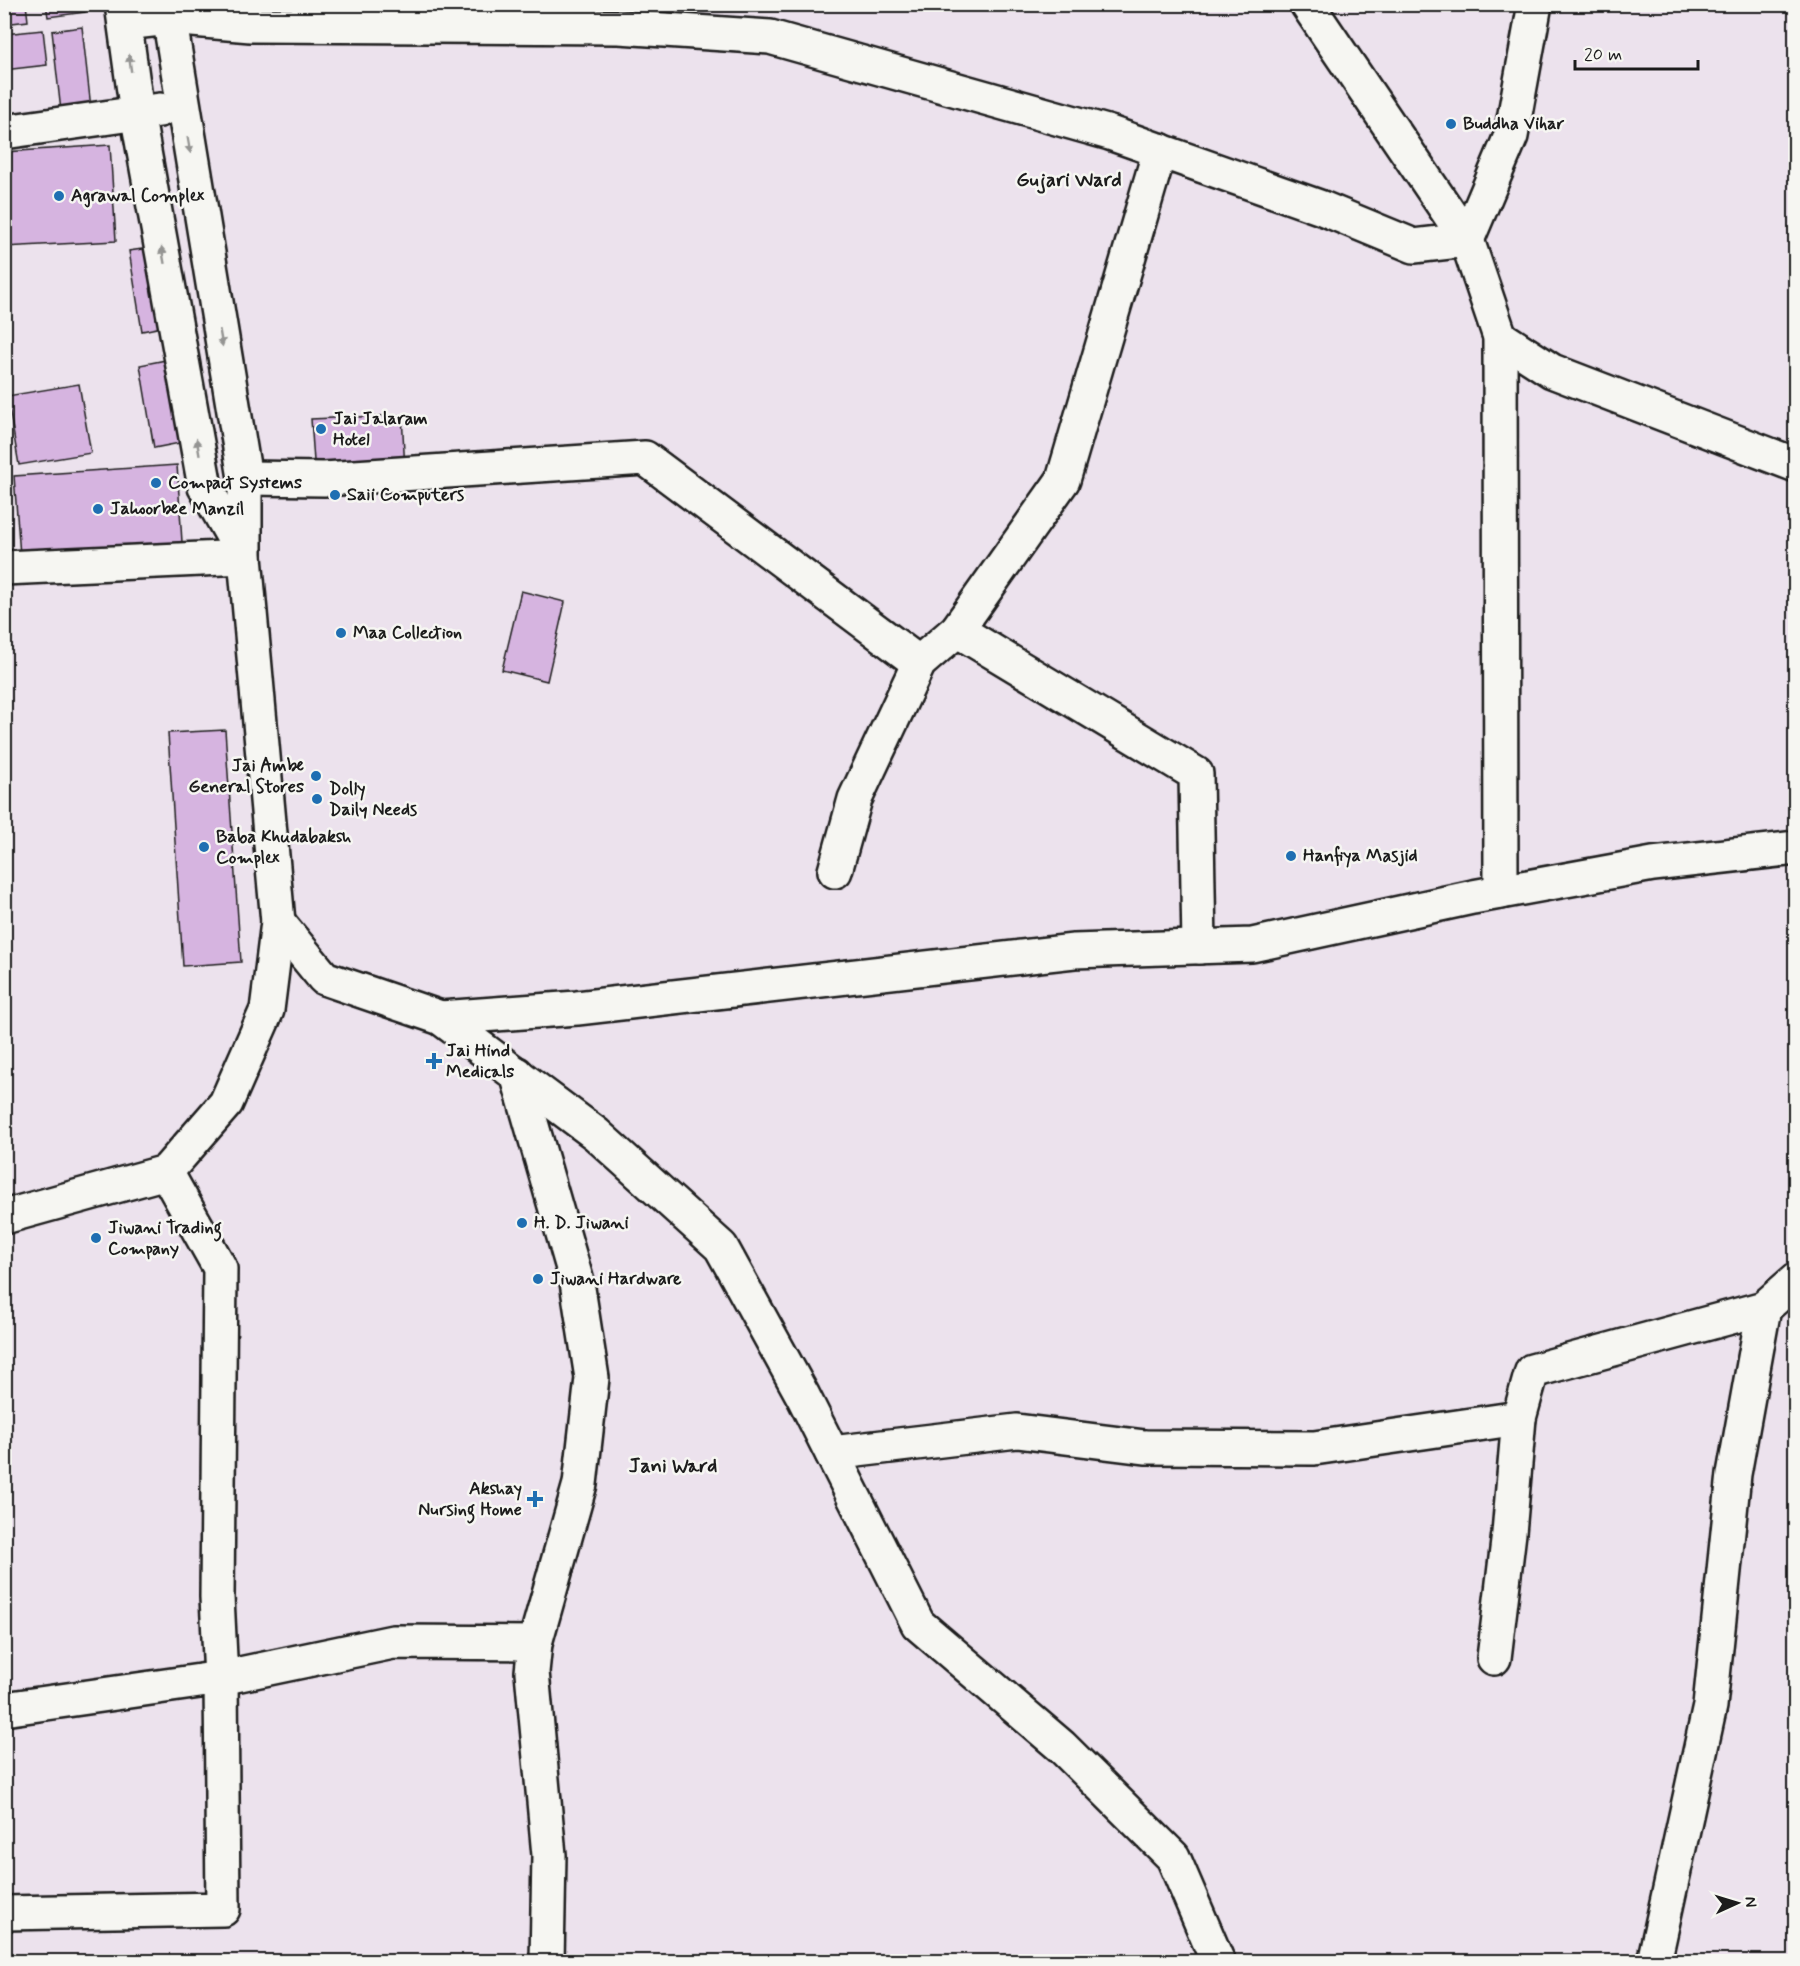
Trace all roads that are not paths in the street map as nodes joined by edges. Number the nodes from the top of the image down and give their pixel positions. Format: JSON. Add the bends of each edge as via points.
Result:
{"nodes":[{"id":1,"x":1307,"y":4,"type":"edge"},
{"id":2,"x":1535,"y":4,"type":"edge"},
{"id":3,"x":168,"y":11,"type":"edge"},
{"id":4,"x":123,"y":14,"type":"edge"},
{"id":5,"x":182,"y":106,"type":"junction"},
{"id":6,"x":137,"y":113,"type":"junction"},
{"id":7,"x":4,"y":132,"type":"edge"},
{"id":8,"x":1160,"y":150,"type":"junction"},
{"id":9,"x":1467,"y":240,"type":"junction"},
{"id":10,"x":1500,"y":337,"type":"junction"},
{"id":11,"x":1796,"y":465,"type":"edge"},
{"id":12,"x":245,"y":478,"type":"junction"},
{"id":13,"x":245,"y":557,"type":"junction"},
{"id":14,"x":4,"y":568,"type":"edge"},
{"id":15,"x":957,"y":630,"type":"junction"},
{"id":16,"x":919,"y":663,"type":"junction"},
{"id":17,"x":1796,"y":848,"type":"edge"},
{"id":18,"x":835,"y":871,"type":"dead end"},
{"id":19,"x":1501,"y":892,"type":"junction"},
{"id":20,"x":278,"y":922,"type":"junction"},
{"id":21,"x":1199,"y":947,"type":"junction"},
{"id":22,"x":441,"y":1018,"type":"junction"},
{"id":23,"x":517,"y":1074,"type":"junction"},
{"id":24,"x":166,"y":1172,"type":"junction"},
{"id":25,"x":4,"y":1217,"type":"edge"},
{"id":26,"x":1796,"y":1280,"type":"edge"},
{"id":27,"x":1764,"y":1308,"type":"junction"},
{"id":28,"x":1519,"y":1418,"type":"junction"},
{"id":29,"x":832,"y":1453,"type":"junction"},
{"id":30,"x":535,"y":1643,"type":"junction"},
{"id":31,"x":1494,"y":1658,"type":"dead end"},
{"id":32,"x":221,"y":1678,"type":"junction"},
{"id":33,"x":4,"y":1709,"type":"edge"},
{"id":34,"x":4,"y":1913,"type":"edge"},
{"id":35,"x":547,"y":1962,"type":"edge"},
{"id":36,"x":1218,"y":1962,"type":"edge"},
{"id":37,"x":1654,"y":1962,"type":"edge"}],
"edges":[{"from":1,"to":9,"type":"street"},
{"from":2,"to":9,"type":"street","via":[[1511,136]]},
{"from":3,"to":4,"type":"street"},
{"from":3,"to":5,"type":"street"},
{"from":3,"to":8,"type":"street","via":[[251,25],[619,27],[770,37]]},
{"from":6,"to":4,"type":"street","one_way":true},
{"from":5,"to":6,"type":"street"},
{"from":5,"to":12,"type":"street","one_way":true},
{"from":6,"to":7,"type":"street"},
{"from":13,"to":6,"type":"street","one_way":true,"via":[[205,487]]},
{"from":8,"to":9,"type":"street","via":[[1322,208],[1414,246]]},
{"from":8,"to":15,"type":"street","via":[[1063,480]]},
{"from":9,"to":10,"type":"street"},
{"from":10,"to":11,"type":"street","via":[[1552,371]]},
{"from":10,"to":19,"type":"street"},
{"from":12,"to":13,"type":"street"},
{"from":12,"to":16,"type":"street","via":[[324,479],[645,458]]},
{"from":13,"to":14,"type":"street"},
{"from":13,"to":20,"type":"street"},
{"from":15,"to":16,"type":"street"},
{"from":15,"to":21,"type":"street","via":[[1196,774]]},
{"from":16,"to":18,"type":"street","via":[[855,800]]},
{"from":17,"to":19,"type":"street","via":[[1653,864]]},
{"from":19,"to":21,"type":"street","via":[[1252,945]]},
{"from":20,"to":22,"type":"street","via":[[324,978]]},
{"from":20,"to":24,"type":"street","via":[[267,1010],[226,1102]]},
{"from":21,"to":22,"type":"street","via":[[1074,951],[577,1008]]},
{"from":22,"to":23,"type":"street"},
{"from":23,"to":29,"type":"street","via":[[596,1134],[721,1247]]},
{"from":23,"to":30,"type":"street","via":[[577,1282],[592,1378],[580,1484]]},
{"from":24,"to":25,"type":"street"},
{"from":24,"to":32,"type":"street","via":[[220,1268],[217,1597]]},
{"from":26,"to":27,"type":"street"},
{"from":27,"to":28,"type":"street","via":[[1532,1371]]},
{"from":27,"to":37,"type":"street","via":[[1734,1474],[1710,1706]]},
{"from":28,"to":29,"type":"street","via":[[1314,1448],[1145,1447],[1017,1431]]},
{"from":28,"to":31,"type":"street"},
{"from":29,"to":36,"type":"street","via":[[918,1624],[1061,1746],[1173,1857]]},
{"from":30,"to":32,"type":"street","via":[[393,1642]]},
{"from":30,"to":35,"type":"street","via":[[532,1672],[549,1855]]},
{"from":32,"to":33,"type":"street"},
{"from":32,"to":34,"type":"street","via":[[223,1909]]}]}
